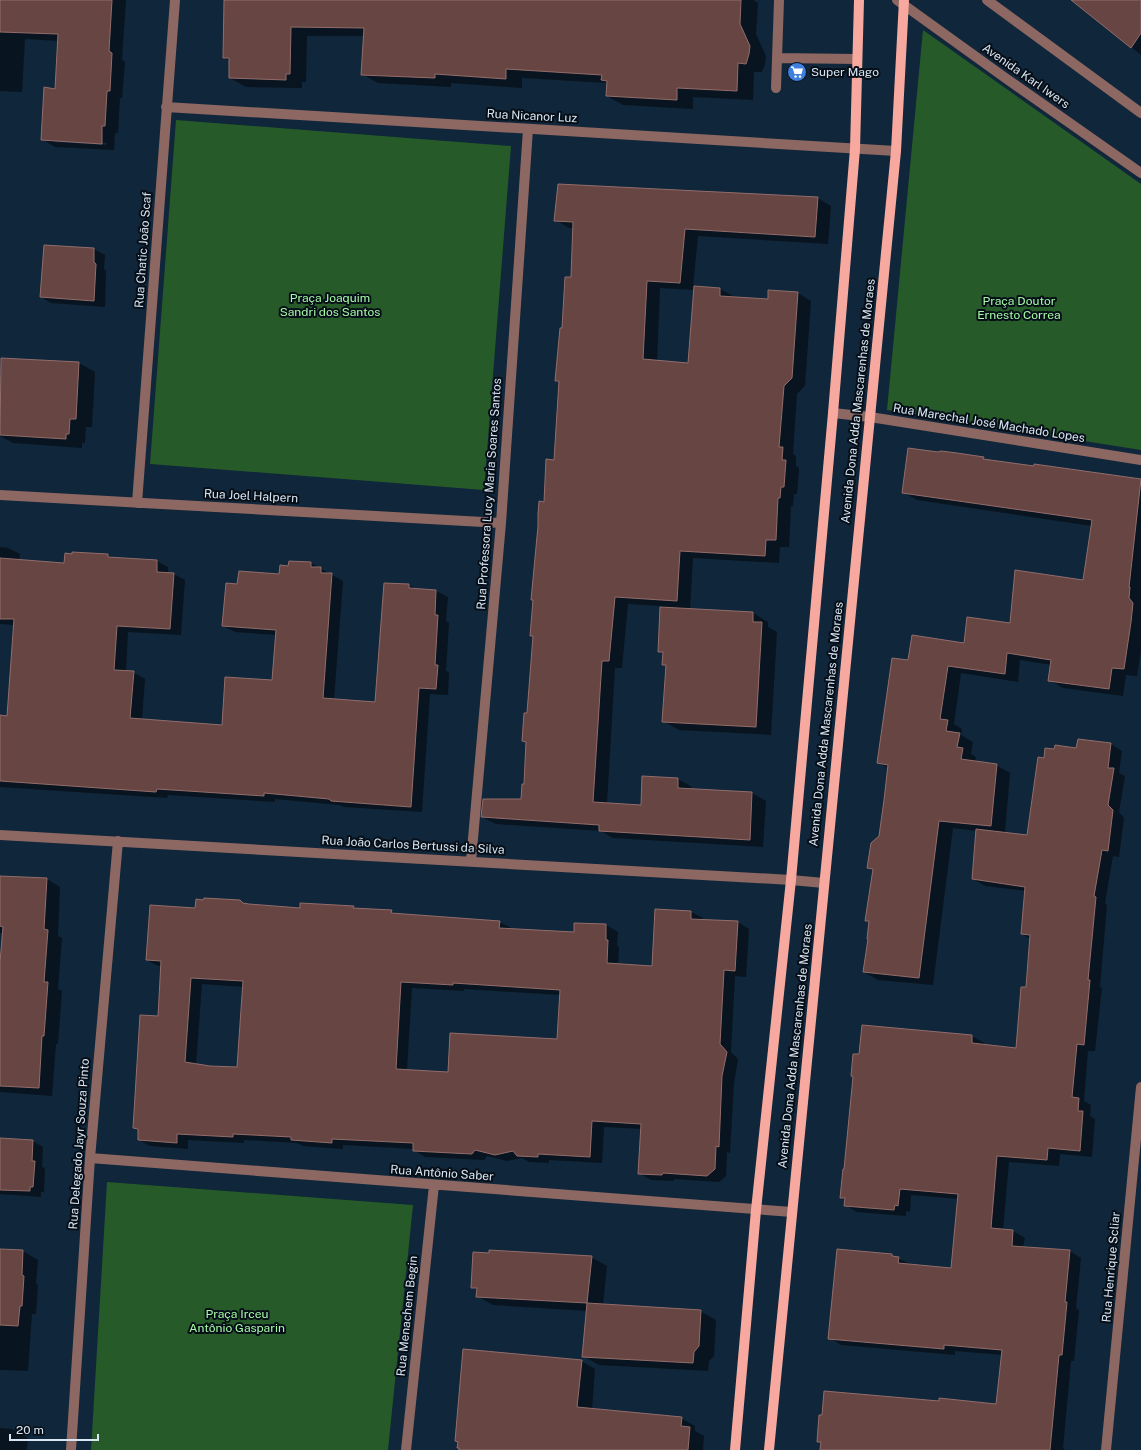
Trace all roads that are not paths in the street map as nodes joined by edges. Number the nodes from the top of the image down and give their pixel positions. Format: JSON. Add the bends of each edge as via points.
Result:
{"nodes":[{"id":1,"x":175,"y":0,"type":"edge"},
{"id":2,"x":779,"y":0,"type":"edge"},
{"id":3,"x":859,"y":0,"type":"edge"},
{"id":4,"x":987,"y":0,"type":"edge"},
{"id":5,"x":902,"y":2,"type":"edge"},
{"id":6,"x":777,"y":58,"type":"junction"},
{"id":7,"x":857,"y":59,"type":"junction"},
{"id":8,"x":776,"y":88,"type":"dead end"},
{"id":9,"x":166,"y":107,"type":"junction"},
{"id":10,"x":1141,"y":113,"type":"edge"},
{"id":11,"x":528,"y":129,"type":"junction"},
{"id":12,"x":855,"y":149,"type":"junction"},
{"id":13,"x":896,"y":152,"type":"junction"},
{"id":14,"x":1141,"y":173,"type":"edge"},
{"id":15,"x":833,"y":413,"type":"junction"},
{"id":16,"x":870,"y":417,"type":"junction"},
{"id":17,"x":1141,"y":460,"type":"edge"},
{"id":18,"x":0,"y":495,"type":"edge"},
{"id":19,"x":138,"y":503,"type":"junction"},
{"id":20,"x":501,"y":523,"type":"junction"},
{"id":21,"x":0,"y":835,"type":"edge"},
{"id":22,"x":118,"y":841,"type":"junction"},
{"id":23,"x":471,"y":862,"type":"junction"},
{"id":24,"x":791,"y":880,"type":"junction"},
{"id":25,"x":824,"y":883,"type":"junction"},
{"id":26,"x":1141,"y":1087,"type":"edge"},
{"id":27,"x":90,"y":1158,"type":"junction"},
{"id":28,"x":434,"y":1185,"type":"junction"},
{"id":29,"x":756,"y":1210,"type":"junction"},
{"id":30,"x":792,"y":1212,"type":"junction"},
{"id":31,"x":71,"y":1450,"type":"edge"},
{"id":32,"x":406,"y":1450,"type":"edge"},
{"id":33,"x":735,"y":1450,"type":"edge"},
{"id":34,"x":769,"y":1450,"type":"edge"},
{"id":35,"x":1106,"y":1450,"type":"edge"}],
"edges":[{"from":1,"to":9,"type":"street","name":"Rua Chatic João Scaf"},
{"from":2,"to":6,"type":"street"},
{"from":3,"to":7,"type":"main road","name":"Avenida Dona Adda Mascarenhas de Moraes"},
{"from":4,"to":10,"type":"street"},
{"from":5,"to":13,"type":"main road","name":"Avenida Dona Adda Mascarenhas de Moraes"},
{"from":5,"to":14,"type":"street","name":"Avenida Karl Iwers"},
{"from":6,"to":7,"type":"street"},
{"from":6,"to":8,"type":"street"},
{"from":7,"to":12,"type":"main road","name":"Avenida Dona Adda Mascarenhas de Moraes"},
{"from":9,"to":11,"type":"street","name":"Rua Nicanor Luz"},
{"from":9,"to":19,"type":"street","name":"Rua Chatic João Scaf"},
{"from":11,"to":12,"type":"street","name":"Rua Nicanor Luz"},
{"from":11,"to":20,"type":"street","name":"Rua Professora Lucy Maria Soares Santos"},
{"from":12,"to":13,"type":"street","name":"Rua Nicanor Luz"},
{"from":12,"to":15,"type":"main road","name":"Avenida Dona Adda Mascarenhas de Moraes"},
{"from":13,"to":16,"type":"main road","name":"Avenida Dona Adda Mascarenhas de Moraes"},
{"from":15,"to":16,"type":"street","name":"Rua Marechal José Machado Lopes"},
{"from":15,"to":24,"type":"main road","name":"Avenida Dona Adda Mascarenhas de Moraes"},
{"from":16,"to":17,"type":"street","name":"Rua Marechal José Machado Lopes"},
{"from":16,"to":25,"type":"main road","name":"Avenida Dona Adda Mascarenhas de Moraes"},
{"from":18,"to":19,"type":"street","name":"Rua Joel Halpern"},
{"from":19,"to":20,"type":"street","name":"Rua Joel Halpern"},
{"from":20,"to":23,"type":"street","name":"Rua Professora Lucy Maria Soares Santos"},
{"from":21,"to":22,"type":"street","name":"Rua João Carlos Bertussi da Silva"},
{"from":22,"to":23,"type":"street","name":"Rua João Carlos Bertussi da Silva"},
{"from":22,"to":27,"type":"street","name":"Rua Delegado Jayr Souza Pinto"},
{"from":23,"to":24,"type":"street","name":"Rua João Carlos Bertussi da Silva"},
{"from":24,"to":25,"type":"street","name":"Rua João Carlos Bertussi da Silva"},
{"from":24,"to":29,"type":"main road","name":"Avenida Dona Adda Mascarenhas de Moraes"},
{"from":25,"to":30,"type":"main road","name":"Avenida Dona Adda Mascarenhas de Moraes"},
{"from":26,"to":35,"type":"street","name":"Rua Henrique Scliar"},
{"from":27,"to":28,"type":"street","name":"Rua Antônio Saber"},
{"from":27,"to":31,"type":"street","name":"Rua Delegado Jayr Souza Pinto"},
{"from":28,"to":29,"type":"street","name":"Rua Antônio Saber"},
{"from":28,"to":32,"type":"street","name":"Rua Menachem Begin"},
{"from":29,"to":30,"type":"street","name":"Rua Antônio Saber"},
{"from":29,"to":33,"type":"main road","name":"Avenida Dona Adda Mascarenhas de Moraes"},
{"from":30,"to":34,"type":"main road","name":"Avenida Dona Adda Mascarenhas de Moraes"}]}
